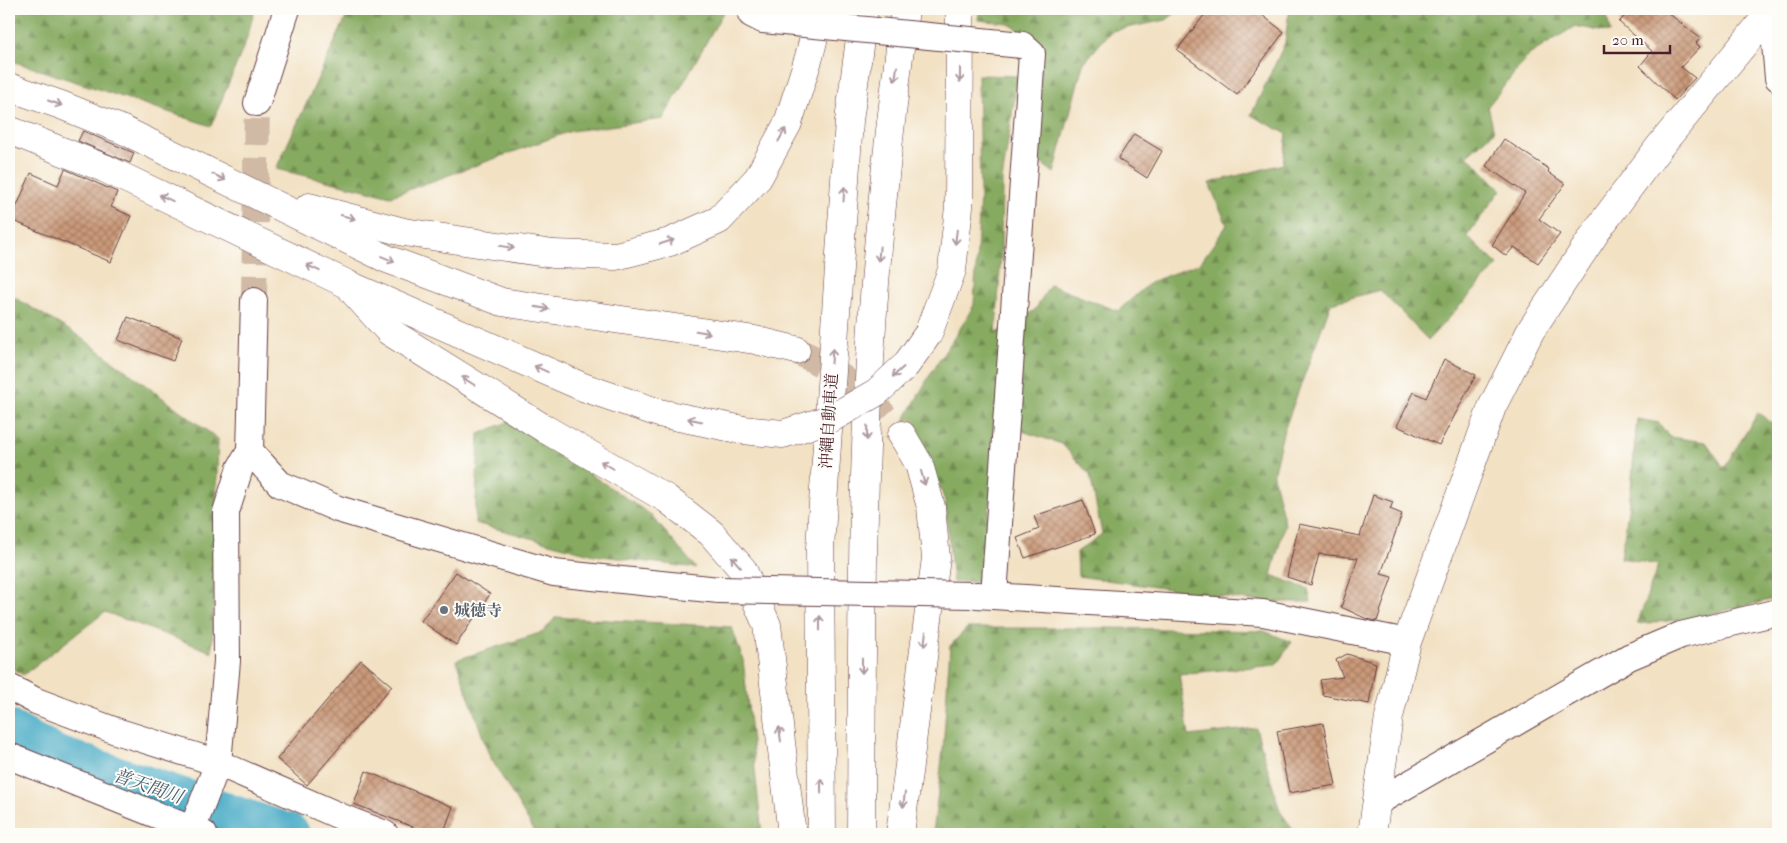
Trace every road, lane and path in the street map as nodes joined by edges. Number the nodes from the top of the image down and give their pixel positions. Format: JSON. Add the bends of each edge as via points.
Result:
{"nodes":[{"id":1,"x":287,"y":9,"type":"edge"},
{"id":2,"x":821,"y":9,"type":"edge"},
{"id":3,"x":864,"y":9,"type":"edge"},
{"id":4,"x":905,"y":9,"type":"edge"},
{"id":5,"x":960,"y":9,"type":"edge"},
{"id":6,"x":1772,"y":10,"type":"edge"},
{"id":7,"x":757,"y":15,"type":"edge"},
{"id":8,"x":1778,"y":78,"type":"edge"},
{"id":9,"x":9,"y":86,"type":"edge"},
{"id":10,"x":257,"y":102,"type":"tunnel mouth"},
{"id":11,"x":9,"y":130,"type":"edge"},
{"id":12,"x":250,"y":192,"type":"junction"},
{"id":13,"x":347,"y":284,"type":"junction"},
{"id":14,"x":254,"y":302,"type":"tunnel mouth"},
{"id":15,"x":796,"y":350,"type":"tunnel mouth"},
{"id":16,"x":902,"y":434,"type":"tunnel mouth"},
{"id":17,"x":250,"y":451,"type":"junction"},
{"id":18,"x":982,"y":595,"type":"junction"},
{"id":19,"x":1778,"y":612,"type":"edge"},
{"id":20,"x":1407,"y":642,"type":"junction"},
{"id":21,"x":9,"y":688,"type":"edge"},
{"id":22,"x":9,"y":756,"type":"edge"},
{"id":23,"x":218,"y":764,"type":"junction"},
{"id":24,"x":1376,"y":803,"type":"junction"},
{"id":25,"x":197,"y":831,"type":"edge"},
{"id":26,"x":385,"y":834,"type":"edge"},
{"id":27,"x":792,"y":834,"type":"edge"},
{"id":28,"x":822,"y":834,"type":"edge"},
{"id":29,"x":861,"y":834,"type":"edge"},
{"id":30,"x":900,"y":834,"type":"edge"},
{"id":31,"x":1372,"y":834,"type":"edge"}],
"edges":[{"from":1,"to":10,"type":"street"},
{"from":12,"to":2,"type":"main road","one_way":true,"via":[[404,232],[553,254],[616,256],[670,242],[719,220],[758,178],[788,123]]},
{"from":28,"to":3,"type":"main road","name":"沖縄自動車道","one_way":true,"via":[[820,548],[849,121]]},
{"from":4,"to":29,"type":"main road","one_way":true,"via":[[889,129],[870,359],[863,546]]},
{"from":5,"to":13,"type":"main road","one_way":true,"bridge":true,"via":[[960,207],[952,270],[928,334],[906,365],[877,392],[832,418],[783,434],[743,430],[659,413],[583,387]]},
{"from":6,"to":8,"type":"street"},
{"from":6,"to":20,"type":"main road","via":[[1660,146],[1604,221],[1531,330],[1492,408]]},
{"from":7,"to":18,"type":"street","bridge":true,"via":[[1022,45],[1032,54]]},
{"from":9,"to":12,"type":"main road","one_way":true,"via":[[123,130]]},
{"from":13,"to":11,"type":"main road","one_way":true,"via":[[104,168]]},
{"from":12,"to":15,"type":"main road","one_way":true,"via":[[387,259],[502,302],[755,340]]},
{"from":27,"to":13,"type":"main road","one_way":true,"via":[[767,625],[743,570],[711,534],[667,499],[545,429],[390,332]]},
{"from":14,"to":17,"type":"street"},
{"from":16,"to":30,"type":"main road","one_way":true,"via":[[919,464],[931,507],[936,558]]},
{"from":17,"to":18,"type":"street","bridge":true,"via":[[280,484],[338,508],[554,573],[719,590]]},
{"from":17,"to":23,"type":"street","via":[[240,468],[226,512],[227,661]]},
{"from":18,"to":20,"type":"street","via":[[1264,613]]},
{"from":19,"to":24,"type":"street","via":[[1681,635],[1629,656]]},
{"from":20,"to":24,"type":"main road","via":[[1389,717]]},
{"from":21,"to":23,"type":"street","via":[[36,702]]},
{"from":22,"to":25,"type":"street"},
{"from":23,"to":25,"type":"street"},
{"from":23,"to":26,"type":"street"},
{"from":24,"to":31,"type":"main road"}]}
